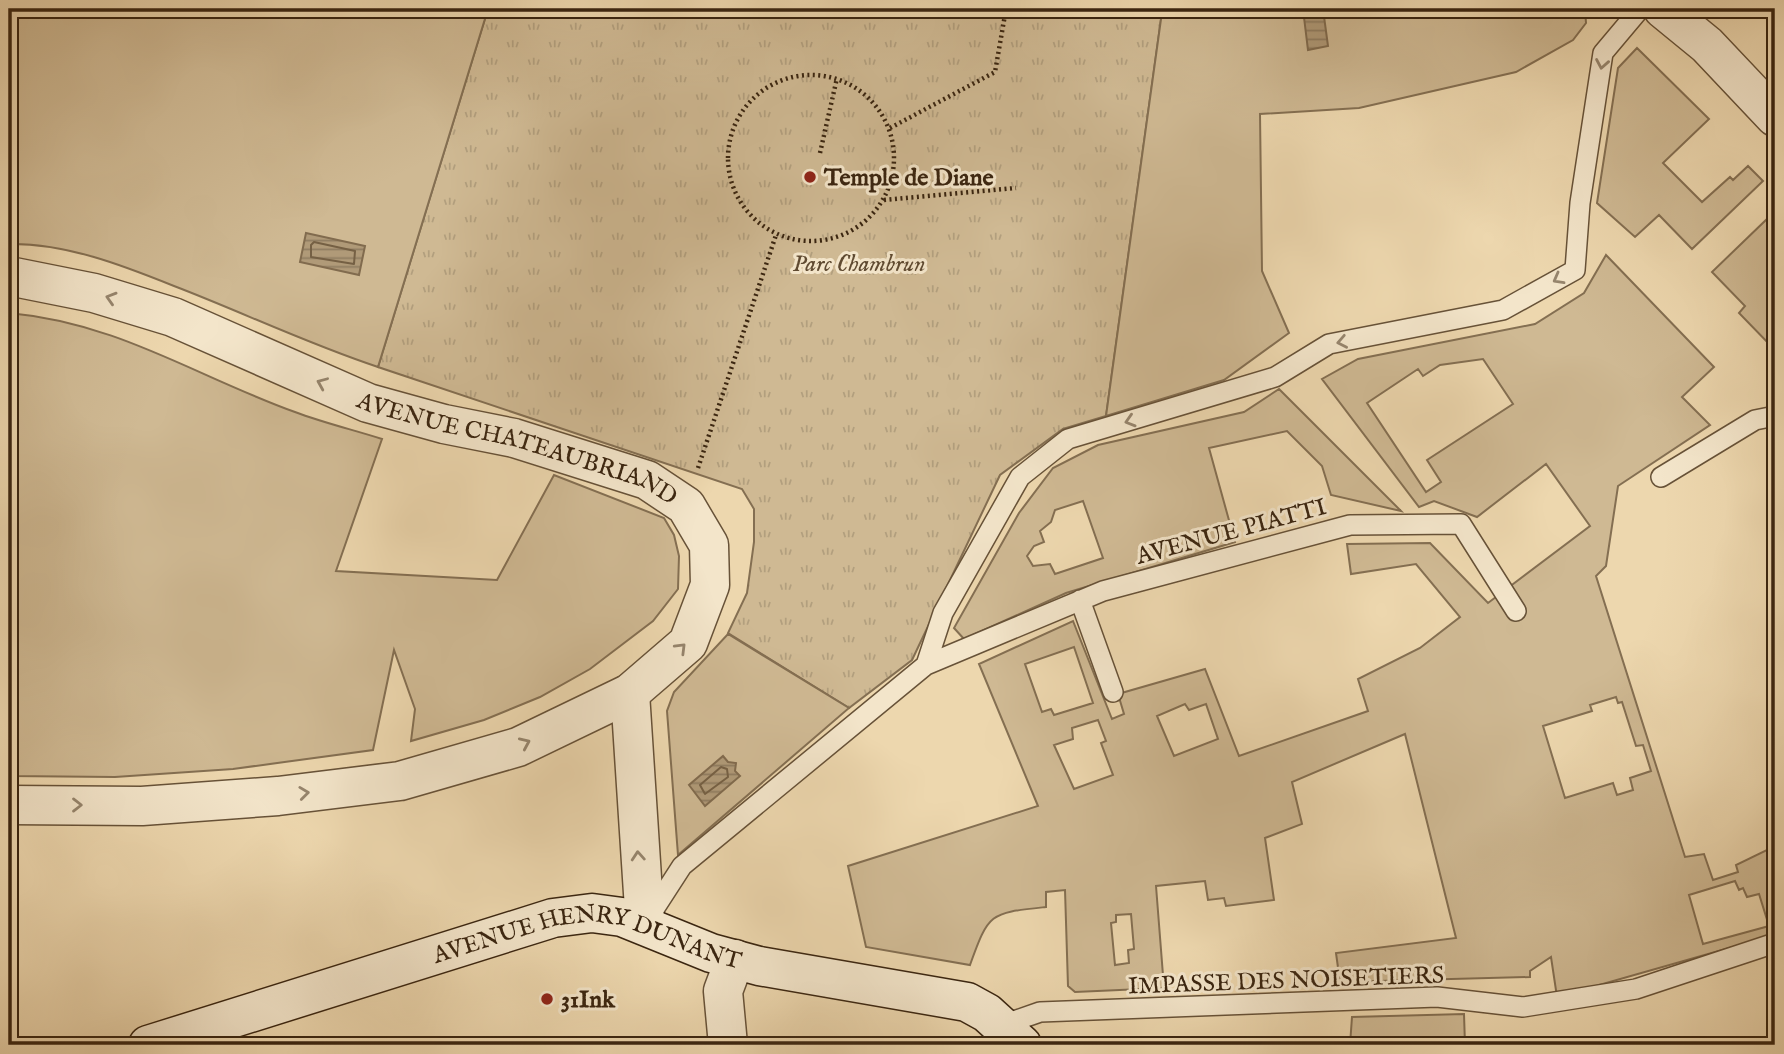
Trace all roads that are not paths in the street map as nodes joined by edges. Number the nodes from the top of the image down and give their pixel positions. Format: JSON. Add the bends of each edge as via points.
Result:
{"nodes":[{"id":1,"x":1640,"y":9,"type":"edge"},
{"id":2,"x":1663,"y":9,"type":"edge"},
{"id":3,"x":1775,"y":117,"type":"edge"},
{"id":4,"x":9,"y":276,"type":"edge"},
{"id":5,"x":1775,"y":416,"type":"edge"},
{"id":6,"x":1661,"y":477,"type":"dead end"},
{"id":7,"x":1080,"y":600,"type":"junction"},
{"id":8,"x":1516,"y":611,"type":"dead end"},
{"id":9,"x":926,"y":665,"type":"junction"},
{"id":10,"x":1113,"y":692,"type":"dead end"},
{"id":11,"x":630,"y":693,"type":"junction"},
{"id":12,"x":9,"y":805,"type":"edge"},
{"id":13,"x":645,"y":924,"type":"junction"},
{"id":14,"x":1775,"y":943,"type":"edge"},
{"id":15,"x":735,"y":959,"type":"junction"},
{"id":16,"x":1014,"y":1037,"type":"edge"},
{"id":17,"x":162,"y":1043,"type":"edge"},
{"id":18,"x":728,"y":1045,"type":"edge"}],
"edges":[{"from":1,"to":9,"type":"lane","one_way":true,"via":[[1603,53],[1574,270],[1503,310],[1329,345],[1275,377],[1068,439],[1020,477],[943,613]]},
{"from":2,"to":3,"type":"street","via":[[1707,45]]},
{"from":11,"to":4,"type":"street","name":"AVENUE CHATEAUBRIAND","one_way":true,"via":[[688,643],[710,585],[709,545],[686,506],[648,480],[595,461],[368,403],[173,317],[94,293]]},
{"from":5,"to":6,"type":"lane","via":[[1755,420]]},
{"from":7,"to":8,"type":"lane","name":"AVENUE PIATTI","via":[[1350,524],[1461,524]]},
{"from":7,"to":9,"type":"lane","name":"AVENUE PIATTI"},
{"from":7,"to":10,"type":"lane"},
{"from":9,"to":13,"type":"lane","name":"AVENUE PIATTI","via":[[682,866]]},
{"from":12,"to":11,"type":"street","name":"AVENUE CHATEAUBRIAND","one_way":true,"via":[[142,806],[400,781],[518,747]]},
{"from":13,"to":11,"type":"street","one_way":true},
{"from":13,"to":15,"type":"street","name":"AVENUE HENRY DUNANT"},
{"from":13,"to":17,"type":"street","name":"AVENUE HENRY DUNANT","via":[[592,913],[553,918]]},
{"from":14,"to":16,"type":"lane","name":"IMPASSE DES NOISETIERS","via":[[1636,989],[1523,1007],[1437,997],[1040,1012],[1014,1021]]},
{"from":15,"to":16,"type":"street","name":"AVENUE HENRY DUNANT","via":[[967,1002]]},
{"from":15,"to":18,"type":"street","via":[[723,991]]}]}
